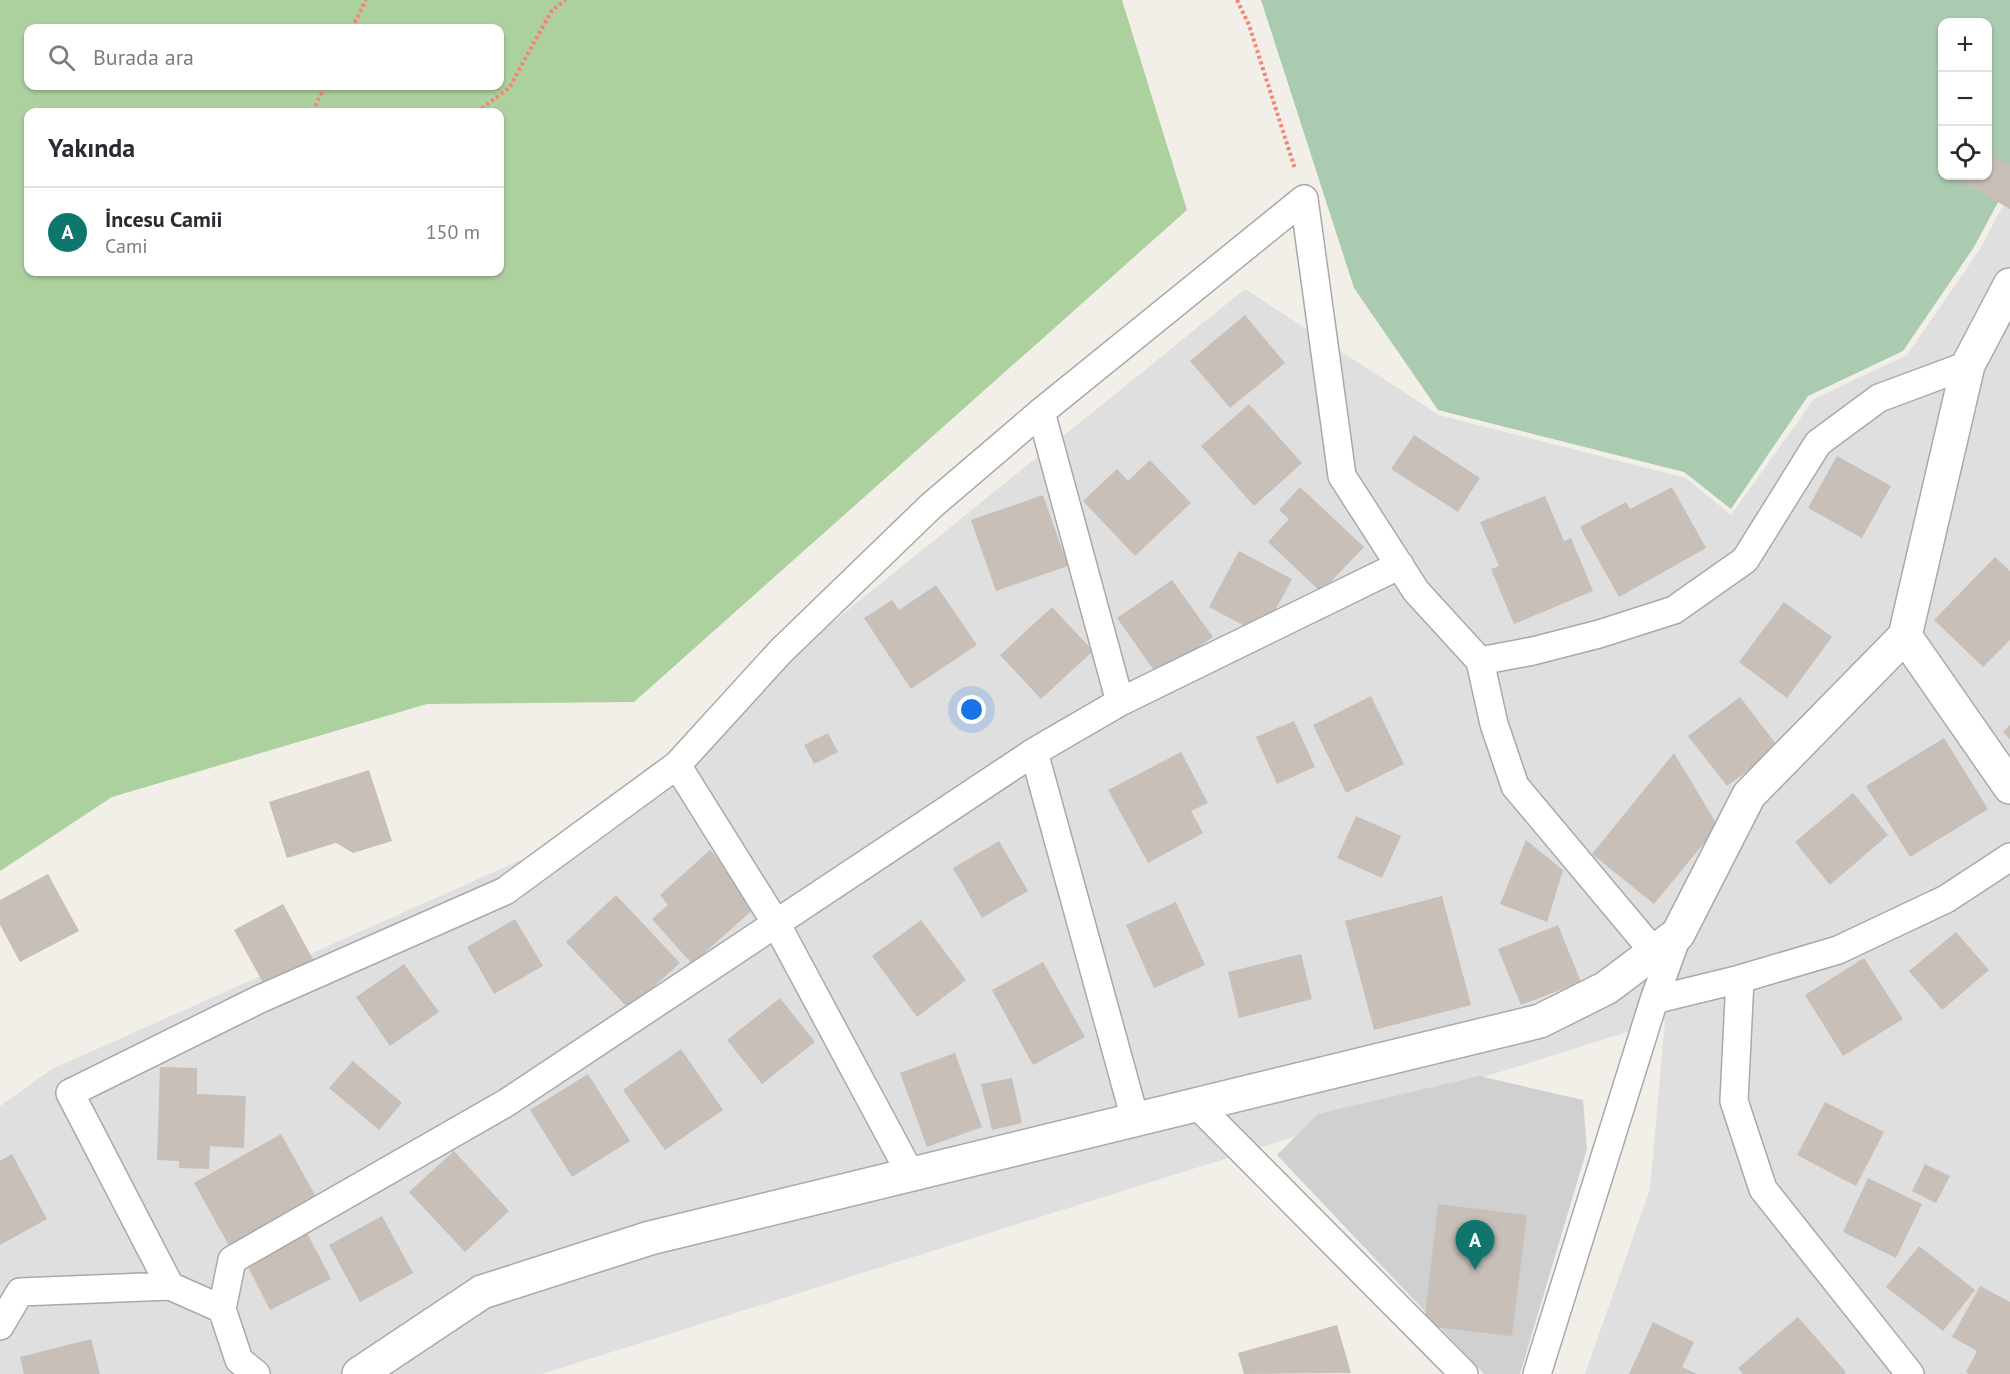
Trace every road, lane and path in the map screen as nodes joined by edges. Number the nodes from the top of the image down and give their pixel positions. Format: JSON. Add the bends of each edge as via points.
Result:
{"nodes":[{"id":1,"x":366,"y":0,"type":"edge"},
{"id":2,"x":566,"y":0,"type":"edge"},
{"id":3,"x":1237,"y":0,"type":"edge"},
{"id":4,"x":354,"y":24,"type":"edge"},
{"id":5,"x":323,"y":90,"type":"edge"},
{"id":6,"x":316,"y":108,"type":"edge"},
{"id":7,"x":482,"y":108,"type":"edge"},
{"id":8,"x":1304,"y":199,"type":"junction"},
{"id":9,"x":2010,"y":285,"type":"edge"},
{"id":10,"x":1968,"y":364,"type":"junction"},
{"id":11,"x":1041,"y":412,"type":"junction"},
{"id":12,"x":1400,"y":565,"type":"junction"},
{"id":13,"x":1905,"y":636,"type":"junction"},
{"id":14,"x":1480,"y":661,"type":"junction"},
{"id":15,"x":1120,"y":702,"type":"junction"},
{"id":16,"x":1034,"y":752,"type":"junction"},
{"id":17,"x":677,"y":765,"type":"junction"},
{"id":18,"x":2010,"y":787,"type":"edge"},
{"id":19,"x":2010,"y":857,"type":"edge"},
{"id":20,"x":777,"y":925,"type":"junction"},
{"id":21,"x":1666,"y":943,"type":"junction"},
{"id":22,"x":1740,"y":979,"type":"junction"},
{"id":23,"x":1654,"y":1000,"type":"junction"},
{"id":24,"x":1196,"y":1104,"type":"junction"},
{"id":25,"x":1135,"y":1119,"type":"junction"},
{"id":26,"x":910,"y":1173,"type":"junction"},
{"id":27,"x":170,"y":1286,"type":"junction"},
{"id":28,"x":222,"y":1309,"type":"junction"},
{"id":29,"x":0,"y":1326,"type":"edge"},
{"id":30,"x":256,"y":1374,"type":"edge"},
{"id":31,"x":359,"y":1374,"type":"edge"},
{"id":32,"x":1464,"y":1374,"type":"edge"},
{"id":33,"x":1537,"y":1374,"type":"edge"},
{"id":34,"x":1910,"y":1374,"type":"edge"}],
"edges":[{"from":1,"to":4,"type":"path"},
{"from":2,"to":7,"type":"path","via":[[552,10],[509,88]]},
{"from":3,"to":8,"type":"path","via":[[1249,25]]},
{"from":5,"to":6,"type":"path"},
{"from":8,"to":11,"type":"street"},
{"from":8,"to":12,"type":"street","via":[[1342,476]]},
{"from":9,"to":10,"type":"street"},
{"from":10,"to":13,"type":"street"},
{"from":10,"to":14,"type":"street","via":[[1879,398],[1818,443],[1745,560],[1674,610],[1599,634]]},
{"from":11,"to":15,"type":"street"},
{"from":11,"to":17,"type":"street","via":[[931,506],[789,643]]},
{"from":12,"to":14,"type":"street","via":[[1416,591]]},
{"from":12,"to":15,"type":"street"},
{"from":13,"to":18,"type":"street"},
{"from":13,"to":21,"type":"street","via":[[1749,795]]},
{"from":14,"to":21,"type":"street","via":[[1494,724],[1515,786]]},
{"from":15,"to":16,"type":"street"},
{"from":16,"to":20,"type":"street"},
{"from":16,"to":25,"type":"street"},
{"from":17,"to":20,"type":"street"},
{"from":17,"to":27,"type":"street","via":[[505,891],[260,999],[70,1093]]},
{"from":19,"to":22,"type":"street","via":[[1946,899],[1838,950]]},
{"from":20,"to":26,"type":"street"},
{"from":20,"to":28,"type":"street","via":[[506,1103],[232,1260]]},
{"from":21,"to":23,"type":"street"},
{"from":21,"to":24,"type":"street","via":[[1606,988],[1540,1021]]},
{"from":22,"to":23,"type":"street"},
{"from":22,"to":34,"type":"street","via":[[1734,1101],[1763,1189]]},
{"from":23,"to":33,"type":"street"},
{"from":24,"to":25,"type":"street"},
{"from":24,"to":32,"type":"street"},
{"from":25,"to":26,"type":"street"},
{"from":26,"to":31,"type":"street","via":[[650,1239],[482,1292]]},
{"from":27,"to":28,"type":"street"},
{"from":27,"to":29,"type":"street","via":[[20,1292]]},
{"from":28,"to":30,"type":"street","via":[[239,1360]]}]}
